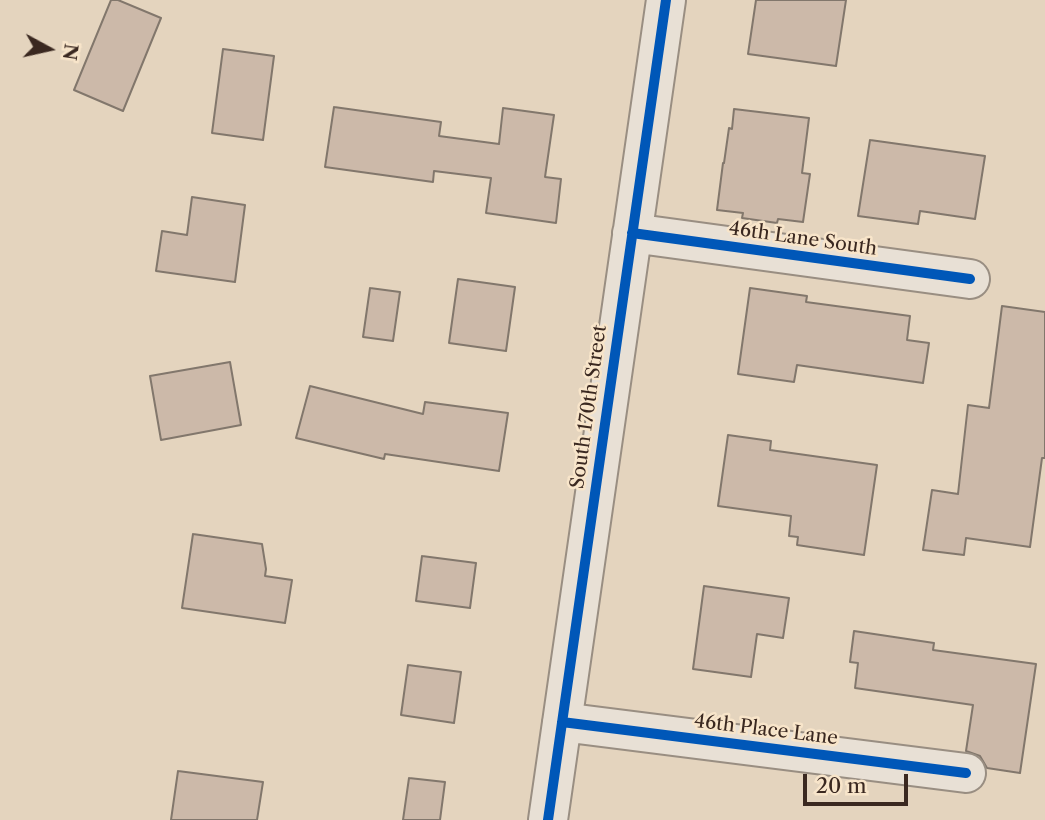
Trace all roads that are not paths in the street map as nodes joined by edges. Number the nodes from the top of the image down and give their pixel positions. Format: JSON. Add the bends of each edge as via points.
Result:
{"nodes":[{"id":1,"x":666,"y":0,"type":"edge"},
{"id":2,"x":632,"y":233,"type":"junction"},
{"id":3,"x":970,"y":279,"type":"dead end"},
{"id":4,"x":562,"y":722,"type":"junction"},
{"id":5,"x":966,"y":774,"type":"dead end"},
{"id":6,"x":548,"y":820,"type":"edge"}],
"edges":[{"from":1,"to":2,"type":"street","name":"South 170th Street"},
{"from":2,"to":3,"type":"street","name":"46th Lane South"},
{"from":2,"to":4,"type":"street","name":"South 170th Street"},
{"from":4,"to":5,"type":"street","name":"46th Place Lane"},
{"from":4,"to":6,"type":"street","name":"South 170th Street"}]}
